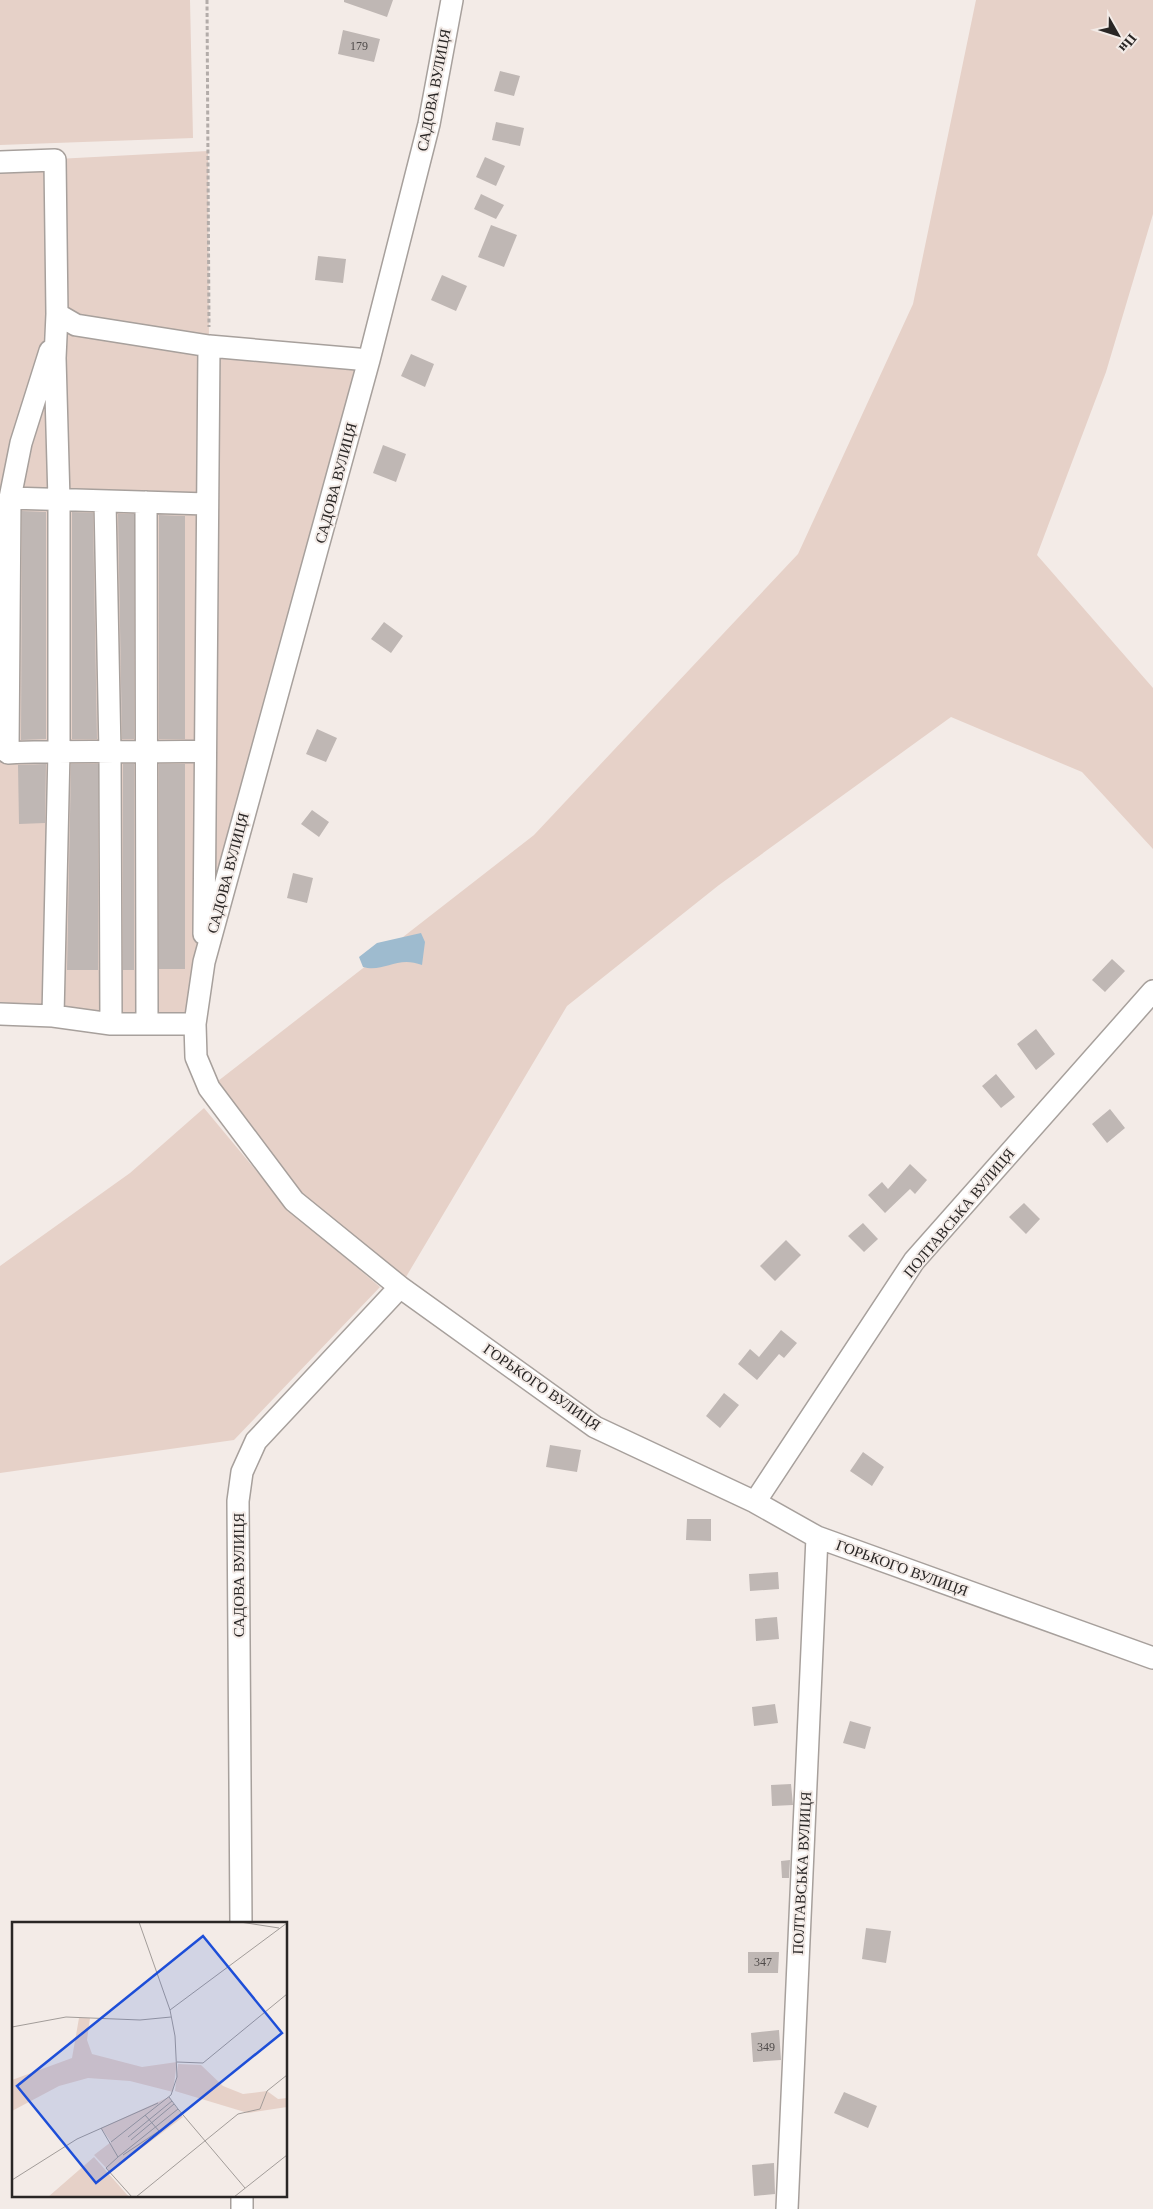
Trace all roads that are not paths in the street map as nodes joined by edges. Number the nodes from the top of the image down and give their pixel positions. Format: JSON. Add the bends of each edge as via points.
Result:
{"nodes":[{"id":1,"x":452,"y":0,"type":"edge"},
{"id":2,"x":0,"y":162,"type":"edge"},
{"id":3,"x":57,"y":320,"type":"junction"},
{"id":4,"x":209,"y":346,"type":"junction"},
{"id":5,"x":369,"y":360,"type":"junction"},
{"id":6,"x":10,"y":498,"type":"junction"},
{"id":7,"x":59,"y":500,"type":"junction"},
{"id":8,"x":105,"y":501,"type":"junction"},
{"id":9,"x":146,"y":502,"type":"junction"},
{"id":10,"x":206,"y":504,"type":"junction"},
{"id":11,"x":58,"y":751,"type":"junction"},
{"id":12,"x":204,"y":751,"type":"junction"},
{"id":13,"x":110,"y":752,"type":"junction"},
{"id":14,"x":146,"y":753,"type":"junction"},
{"id":15,"x":204,"y":962,"type":"junction"},
{"id":16,"x":1153,"y":991,"type":"edge"},
{"id":17,"x":0,"y":1014,"type":"edge"},
{"id":18,"x":53,"y":1016,"type":"junction"},
{"id":19,"x":111,"y":1024,"type":"junction"},
{"id":20,"x":147,"y":1024,"type":"junction"},
{"id":21,"x":195,"y":1024,"type":"junction"},
{"id":22,"x":400,"y":1287,"type":"junction"},
{"id":23,"x":755,"y":1502,"type":"junction"},
{"id":24,"x":817,"y":1538,"type":"junction"},
{"id":25,"x":1153,"y":1658,"type":"edge"},
{"id":26,"x":241,"y":1922,"type":"edge"},
{"id":27,"x":242,"y":2196,"type":"edge"},
{"id":28,"x":242,"y":2209,"type":"edge"},
{"id":29,"x":787,"y":2209,"type":"edge"}],
"edges":[{"from":1,"to":5,"type":"street","name":"САДОВА ВУЛИЦЯ","via":[[429,124]]},
{"from":2,"to":3,"type":"street","via":[[55,160]]},
{"from":3,"to":4,"type":"street","via":[[76,326]]},
{"from":3,"to":6,"type":"street","via":[[21,442]]},
{"from":3,"to":7,"type":"street"},
{"from":4,"to":5,"type":"street"},
{"from":4,"to":10,"type":"street"},
{"from":5,"to":15,"type":"street","name":"САДОВА ВУЛИЦЯ"},
{"from":6,"to":7,"type":"street"},
{"from":6,"to":11,"type":"street","via":[[8,753]]},
{"from":7,"to":8,"type":"street"},
{"from":7,"to":11,"type":"street"},
{"from":8,"to":9,"type":"street"},
{"from":8,"to":13,"type":"street"},
{"from":9,"to":10,"type":"street"},
{"from":9,"to":14,"type":"street"},
{"from":10,"to":12,"type":"street"},
{"from":11,"to":13,"type":"street"},
{"from":11,"to":18,"type":"street"},
{"from":12,"to":14,"type":"street"},
{"from":12,"to":15,"type":"street"},
{"from":13,"to":14,"type":"street"},
{"from":13,"to":19,"type":"street"},
{"from":14,"to":20,"type":"street"},
{"from":15,"to":21,"type":"street","name":"ГОРЬКОГО ВУЛИЦЯ"},
{"from":16,"to":23,"type":"street","name":"ПОЛТАВСЬКА ВУЛИЦЯ","via":[[914,1261]]},
{"from":17,"to":18,"type":"street"},
{"from":18,"to":19,"type":"street"},
{"from":19,"to":20,"type":"street"},
{"from":20,"to":21,"type":"street"},
{"from":21,"to":22,"type":"street","name":"ГОРЬКОГО ВУЛИЦЯ","via":[[196,1057],[209,1088],[294,1201]]},
{"from":22,"to":23,"type":"street","name":"ГОРЬКОГО ВУЛИЦЯ","via":[[595,1427]]},
{"from":22,"to":26,"type":"street","name":"САДОВА ВУЛИЦЯ","via":[[256,1441],[242,1472],[238,1501]]},
{"from":23,"to":24,"type":"street","name":"ГОРЬКОГО ВУЛИЦЯ"},
{"from":24,"to":25,"type":"street","name":"ГОРЬКОГО ВУЛИЦЯ"},
{"from":24,"to":29,"type":"street","name":"ПОЛТАВСЬКА ВУЛИЦЯ"},
{"from":27,"to":28,"type":"street"}]}
